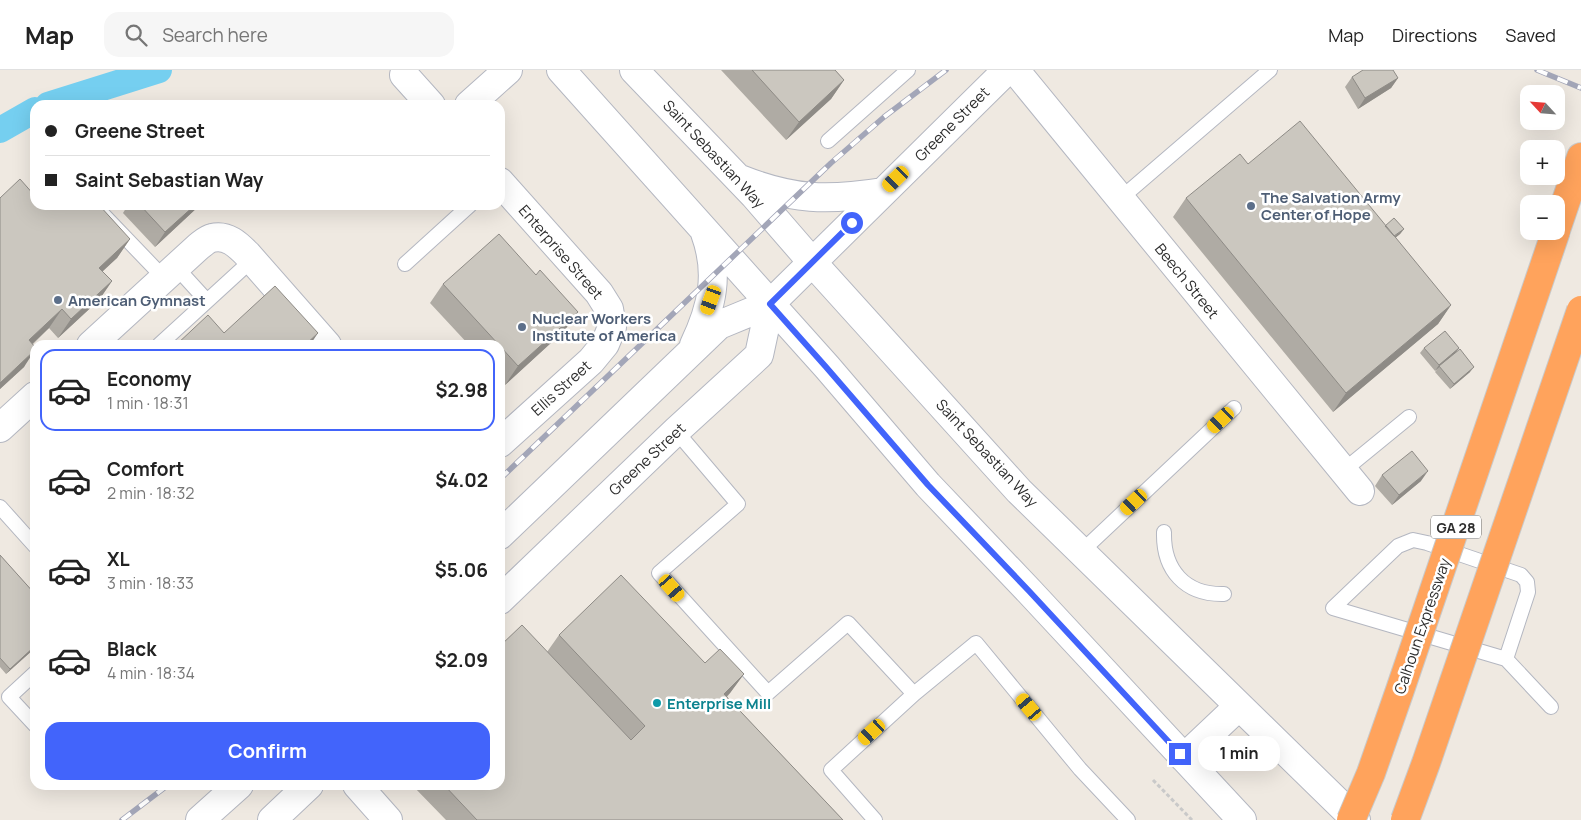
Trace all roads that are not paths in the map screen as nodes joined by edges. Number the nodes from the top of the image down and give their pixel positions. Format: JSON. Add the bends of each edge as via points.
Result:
{"nodes":[{"id":1,"x":508,"y":70,"type":"edge"},
{"id":2,"x":561,"y":70,"type":"edge"},
{"id":3,"x":908,"y":70,"type":"edge"},
{"id":4,"x":1007,"y":70,"type":"edge"},
{"id":5,"x":1015,"y":70,"type":"edge"},
{"id":6,"x":1270,"y":70,"type":"edge"},
{"id":7,"x":642,"y":73,"type":"edge"},
{"id":8,"x":404,"y":75,"type":"dead end"},
{"id":9,"x":426,"y":100,"type":"edge"},
{"id":10,"x":475,"y":100,"type":"edge"},
{"id":11,"x":828,"y":141,"type":"dead end"},
{"id":12,"x":1581,"y":157,"type":"edge"},
{"id":13,"x":737,"y":178,"type":"junction"},
{"id":14,"x":505,"y":188,"type":"edge"},
{"id":15,"x":883,"y":192,"type":"junction"},
{"id":16,"x":1120,"y":199,"type":"junction"},
{"id":17,"x":1565,"y":204,"type":"edge"},
{"id":18,"x":100,"y":210,"type":"edge"},
{"id":19,"x":464,"y":210,"type":"edge"},
{"id":20,"x":705,"y":232,"type":"junction"},
{"id":21,"x":1553,"y":240,"type":"edge"},
{"id":22,"x":252,"y":260,"type":"junction"},
{"id":23,"x":812,"y":262,"type":"junction"},
{"id":24,"x":405,"y":264,"type":"dead end"},
{"id":25,"x":170,"y":273,"type":"junction"},
{"id":26,"x":207,"y":301,"type":"junction"},
{"id":27,"x":770,"y":304,"type":"junction"},
{"id":28,"x":1581,"y":310,"type":"edge"},
{"id":29,"x":612,"y":326,"type":"joint"},
{"id":30,"x":96,"y":340,"type":"edge"},
{"id":31,"x":164,"y":340,"type":"edge"},
{"id":32,"x":323,"y":340,"type":"edge"},
{"id":33,"x":682,"y":361,"type":"junction"},
{"id":34,"x":30,"y":401,"type":"edge"},
{"id":35,"x":1234,"y":408,"type":"dead end"},
{"id":36,"x":1409,"y":417,"type":"dead end"},
{"id":37,"x":0,"y":428,"type":"edge"},
{"id":38,"x":676,"y":431,"type":"junction"},
{"id":39,"x":505,"y":438,"type":"edge"},
{"id":40,"x":1351,"y":481,"type":"joint"},
{"id":41,"x":0,"y":507,"type":"edge"},
{"id":42,"x":505,"y":530,"type":"edge"},
{"id":43,"x":1164,"y":532,"type":"dead end"},
{"id":44,"x":30,"y":540,"type":"edge"},
{"id":45,"x":1081,"y":552,"type":"junction"},
{"id":46,"x":1224,"y":594,"type":"dead end"},
{"id":47,"x":505,"y":595,"type":"edge"},
{"id":48,"x":1506,"y":659,"type":"junction"},
{"id":49,"x":30,"y":678,"type":"edge"},
{"id":50,"x":914,"y":694,"type":"junction"},
{"id":51,"x":1239,"y":706,"type":"junction"},
{"id":52,"x":1551,"y":706,"type":"dead end"},
{"id":53,"x":30,"y":719,"type":"edge"},
{"id":54,"x":1184,"y":758,"type":"junction"},
{"id":55,"x":233,"y":790,"type":"edge"},
{"id":56,"x":303,"y":790,"type":"edge"},
{"id":57,"x":361,"y":790,"type":"edge"},
{"id":58,"x":200,"y":820,"type":"edge"},
{"id":59,"x":272,"y":820,"type":"edge"},
{"id":60,"x":388,"y":820,"type":"edge"},
{"id":61,"x":875,"y":820,"type":"edge"},
{"id":62,"x":1128,"y":820,"type":"edge"},
{"id":63,"x":1242,"y":820,"type":"edge"},
{"id":64,"x":1351,"y":820,"type":"edge"},
{"id":65,"x":1356,"y":820,"type":"edge"},
{"id":66,"x":1405,"y":820,"type":"edge"}],
"edges":[{"from":1,"to":10,"type":"main road"},
{"from":2,"to":20,"type":"main road"},
{"from":3,"to":11,"type":"lane"},
{"from":4,"to":15,"type":"main road","name":"Greene Street"},
{"from":5,"to":16,"type":"main road","name":"Beech Street"},
{"from":6,"to":16,"type":"lane"},
{"from":7,"to":13,"type":"main road","name":"Saint Sebastian Way"},
{"from":8,"to":9,"type":"main road"},
{"from":12,"to":17,"type":"highway","name":"Calhoun Expressway","number":"GA 28"},
{"from":13,"to":15,"type":"main road","via":[[791,195],[812,198],[855,197]]},
{"from":13,"to":23,"type":"main road","name":"Saint Sebastian Way"},
{"from":14,"to":29,"type":"main road","name":"Enterprise Street","via":[[599,293],[609,309]]},
{"from":15,"to":23,"type":"main road","name":"Greene Street"},
{"from":16,"to":40,"type":"main road","name":"Beech Street"},
{"from":18,"to":25,"type":"lane"},
{"from":19,"to":24,"type":"lane"},
{"from":20,"to":27,"type":"main road"},
{"from":20,"to":33,"type":"main road","via":[[712,254],[711,300],[702,329]]},
{"from":21,"to":64,"type":"highway","name":"Calhoun Expressway","number":"GA 28","bridge":true,"via":[[1400,690]]},
{"from":22,"to":25,"type":"main road","via":[[235,243],[224,238],[212,238],[198,246]]},
{"from":22,"to":26,"type":"lane"},
{"from":22,"to":32,"type":"main road"},
{"from":23,"to":27,"type":"main road","name":"Greene Street"},
{"from":23,"to":45,"type":"main road","name":"Saint Sebastian Way","via":[[1019,491]]},
{"from":25,"to":26,"type":"lane"},
{"from":25,"to":30,"type":"main road"},
{"from":26,"to":31,"type":"lane"},
{"from":27,"to":33,"type":"main road","name":"Greene Street","via":[[719,325]]},
{"from":27,"to":38,"type":"main road","name":"Greene Street","via":[[758,355]]},
{"from":27,"to":54,"type":"main road","via":[[928,485]]},
{"from":28,"to":66,"type":"highway","number":"GA 28","bridge":true},
{"from":29,"to":39,"type":"main road","name":"Ellis Street","via":[[605,344],[591,361]]},
{"from":33,"to":42,"type":"main road","name":"Greene Street"},
{"from":34,"to":37,"type":"main road"},
{"from":35,"to":45,"type":"lane"},
{"from":36,"to":40,"type":"lane"},
{"from":38,"to":47,"type":"main road","name":"Greene Street"},
{"from":38,"to":50,"type":"lane","via":[[738,504],[659,573],[711,632],[768,693],[848,624]]},
{"from":41,"to":44,"type":"lane"},
{"from":43,"to":46,"type":"lane","via":[[1166,557],[1182,580],[1196,590]]},
{"from":45,"to":51,"type":"main road","name":"Saint Sebastian Way"},
{"from":48,"to":48,"type":"lane","via":[[1528,592],[1527,582],[1521,575],[1427,543],[1413,540],[1398,546],[1333,608]]},
{"from":48,"to":52,"type":"lane"},
{"from":49,"to":53,"type":"lane","via":[[10,697]]},
{"from":50,"to":61,"type":"lane","via":[[831,770]]},
{"from":50,"to":62,"type":"lane","via":[[976,643],[1080,769]]},
{"from":51,"to":54,"type":"main road"},
{"from":51,"to":65,"type":"main road","name":"Saint Sebastian Way"},
{"from":54,"to":63,"type":"main road"},
{"from":55,"to":58,"type":"main road"},
{"from":56,"to":59,"type":"main road"},
{"from":57,"to":60,"type":"main road"}]}
